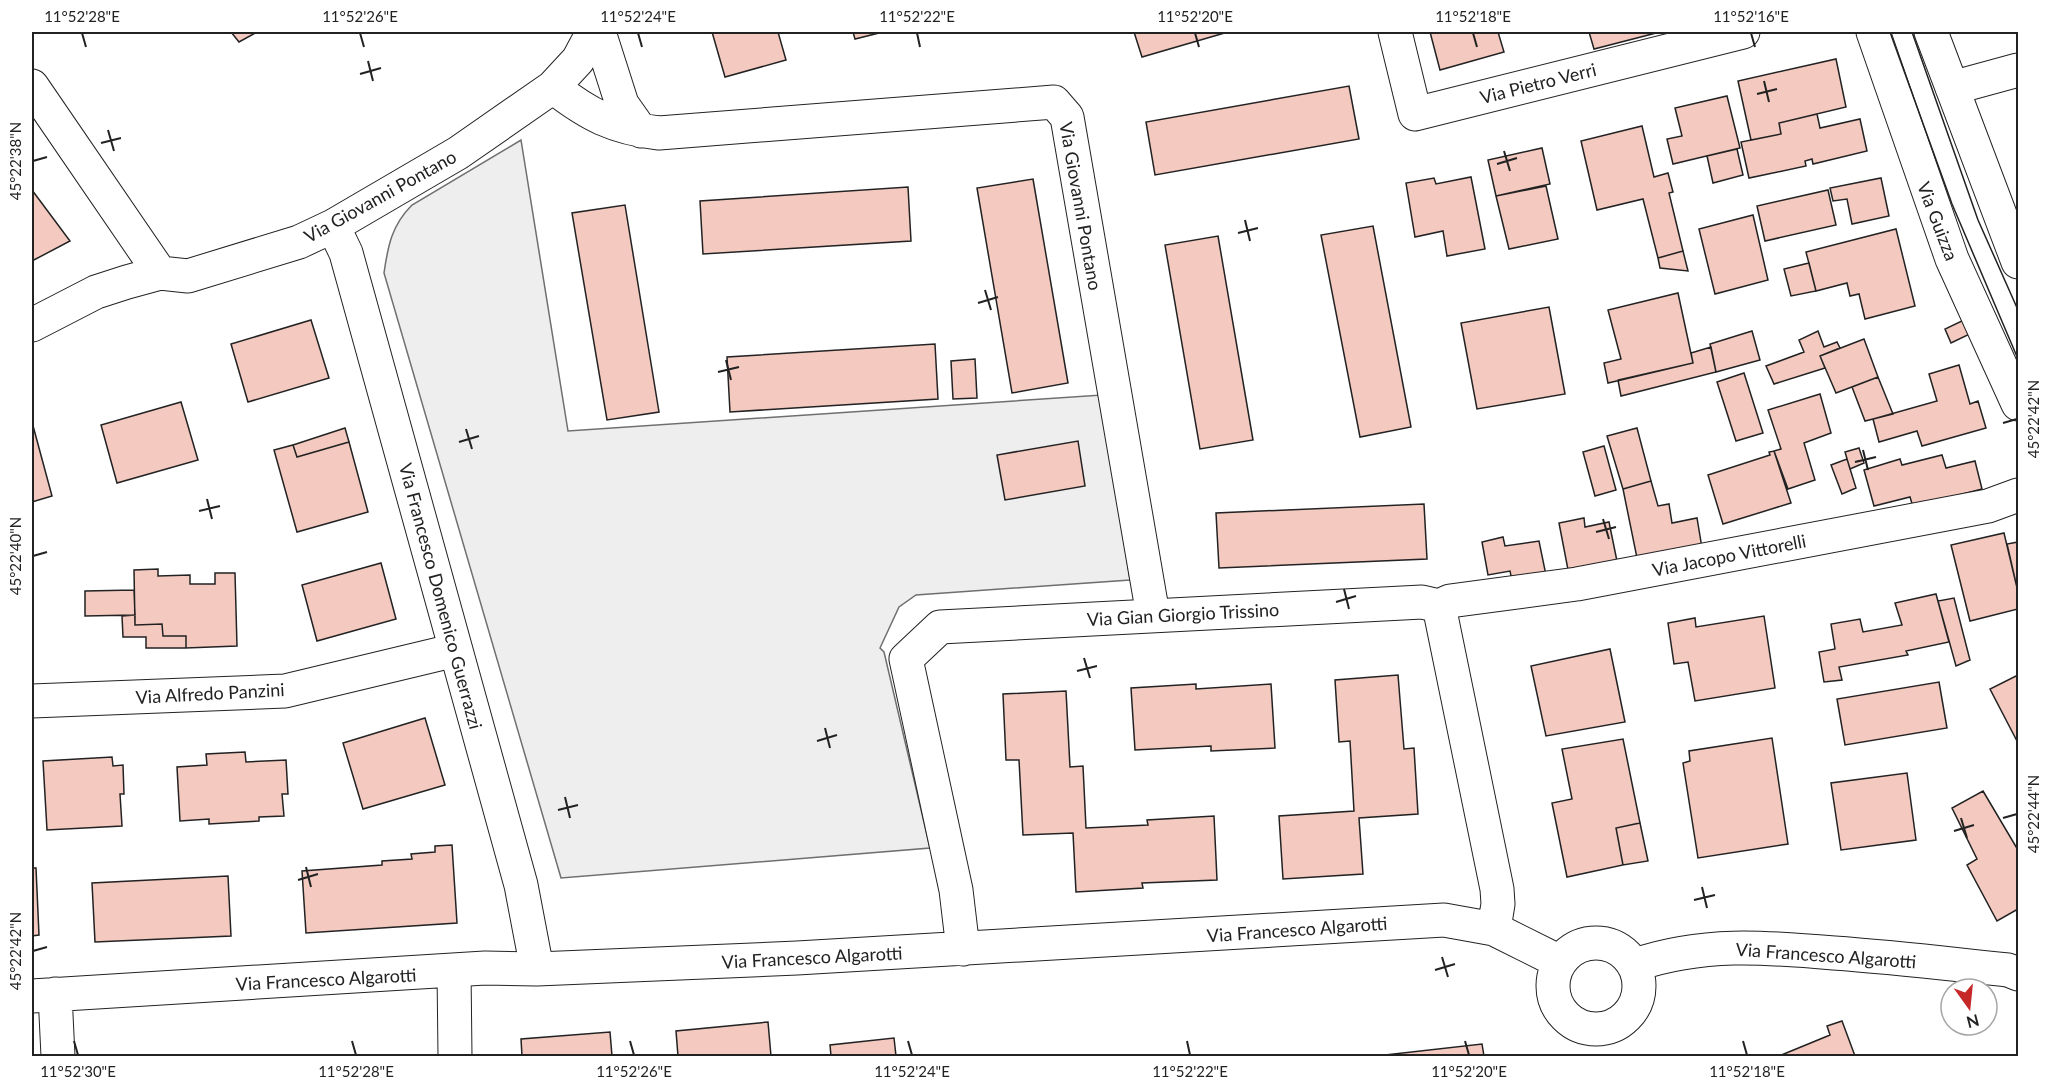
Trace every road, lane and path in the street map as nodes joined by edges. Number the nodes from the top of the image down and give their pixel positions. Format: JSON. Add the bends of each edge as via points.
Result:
{"nodes":[{"id":1,"x":593,"y":32,"type":"edge"},
{"id":2,"x":599,"y":32,"type":"edge"},
{"id":3,"x":1395,"y":32,"type":"edge"},
{"id":4,"x":1743,"y":32,"type":"edge"},
{"id":5,"x":1873,"y":32,"type":"edge"},
{"id":6,"x":1931,"y":32,"type":"edge"},
{"id":7,"x":2019,"y":70,"type":"edge"},
{"id":8,"x":32,"y":86,"type":"edge"},
{"id":9,"x":553,"y":87,"type":"junction"},
{"id":10,"x":1952,"y":88,"type":"junction"},
{"id":11,"x":641,"y":131,"type":"junction"},
{"id":12,"x":333,"y":226,"type":"junction"},
{"id":13,"x":2019,"y":262,"type":"edge"},
{"id":14,"x":160,"y":273,"type":"junction"},
{"id":15,"x":32,"y":325,"type":"edge"},
{"id":16,"x":2019,"y":404,"type":"edge"},
{"id":17,"x":2019,"y":495,"type":"edge"},
{"id":18,"x":1439,"y":606,"type":"junction"},
{"id":19,"x":1152,"y":615,"type":"junction"},
{"id":20,"x":456,"y":650,"type":"junction"},
{"id":21,"x":32,"y":701,"type":"edge"},
{"id":22,"x":1494,"y":929,"type":"junction"},
{"id":23,"x":963,"y":948,"type":"junction"},
{"id":24,"x":1560,"y":962,"type":"junction"},
{"id":25,"x":1635,"y":965,"type":"junction"},
{"id":26,"x":537,"y":969,"type":"junction"},
{"id":27,"x":454,"y":970,"type":"junction"},
{"id":28,"x":2019,"y":974,"type":"edge"},
{"id":29,"x":43,"y":995,"type":"edge"},
{"id":30,"x":1607,"y":1043,"type":"edge"},
{"id":31,"x":58,"y":1056,"type":"edge"},
{"id":32,"x":455,"y":1056,"type":"edge"}],
"edges":[{"from":1,"to":9,"type":"street","via":[[578,60]]},
{"from":2,"to":11,"type":"street","via":[[622,104]]},
{"from":3,"to":4,"type":"street","name":"Via Pietro Verri","via":[[1415,114]]},
{"from":5,"to":16,"type":"street","name":"Via Guizza","via":[[1952,259]]},
{"from":6,"to":10,"type":"street"},
{"from":7,"to":10,"type":"street"},
{"from":8,"to":14,"type":"street"},
{"from":9,"to":11,"type":"street","name":"Via Giovanni Pontano","via":[[612,124]]},
{"from":9,"to":12,"type":"street","name":"Via Giovanni Pontano","via":[[458,153]]},
{"from":10,"to":13,"type":"street"},
{"from":11,"to":19,"type":"street","name":"Via Giovanni Pontano","via":[[676,132],[1054,102],[1066,117]]},
{"from":12,"to":14,"type":"street","name":"Via Giovanni Pontano","via":[[299,242],[188,276]]},
{"from":12,"to":20,"type":"street","name":"Via Francesco Domenico Guerrazzi","via":[[346,254]]},
{"from":14,"to":15,"type":"street","name":"Via Giovanni Pontano","via":[[96,292]]},
{"from":17,"to":18,"type":"street","name":"Via Jacopo Vittorelli","via":[[1972,509],[1577,584],[1450,601]]},
{"from":18,"to":19,"type":"street","name":"Via Gian Giorgio Trissino","via":[[1422,602]]},
{"from":18,"to":22,"type":"street","via":[[1497,889]]},
{"from":19,"to":23,"type":"street","name":"Via Gian Giorgio Trissino","via":[[940,627],[906,659],[956,890]]},
{"from":20,"to":21,"type":"street","name":"Via Alfredo Panzini","via":[[285,691]]},
{"from":20,"to":26,"type":"street","name":"Via Francesco Domenico Guerrazzi","via":[[521,885]]},
{"from":22,"to":23,"type":"street","name":"Via Francesco Algarotti","via":[[1444,920]]},
{"from":22,"to":24,"type":"street","name":"Via Francesco Algarotti"},
{"from":23,"to":26,"type":"street","name":"Via Francesco Algarotti"},
{"from":24,"to":25,"type":"street","via":[[1573,949],[1589,943],[1607,944],[1623,951]]},
{"from":24,"to":30,"type":"street","via":[[1553,977],[1553,994],[1559,1010],[1571,1022]]},
{"from":25,"to":28,"type":"street","name":"Via Francesco Algarotti","via":[[1701,948],[1742,947],[1882,957]]},
{"from":25,"to":30,"type":"street","via":[[1640,981],[1639,998]]},
{"from":26,"to":27,"type":"street","name":"Via Francesco Algarotti"},
{"from":27,"to":29,"type":"street","name":"Via Francesco Algarotti"},
{"from":27,"to":32,"type":"street"},
{"from":29,"to":31,"type":"street","name":"Via Francesco Algarotti"}]}
